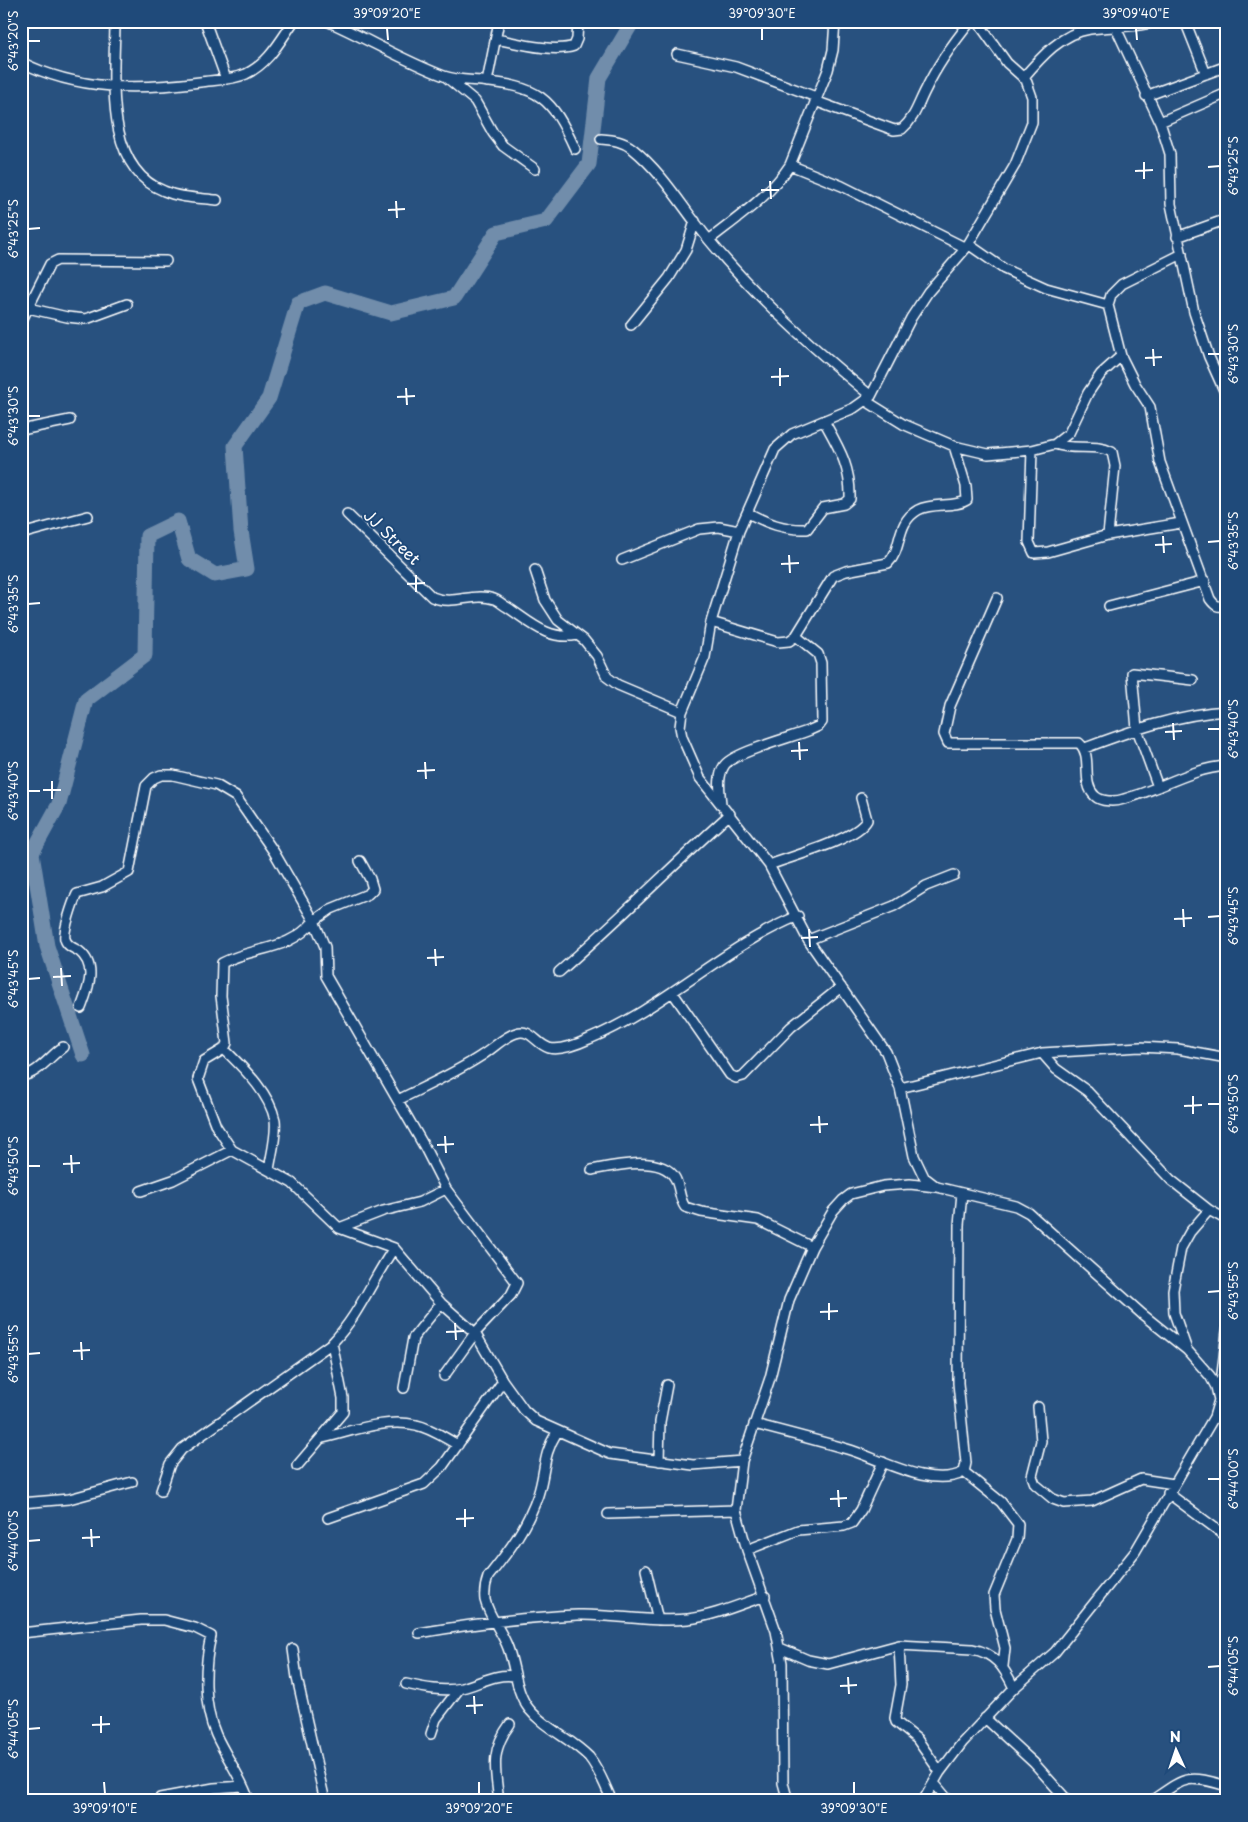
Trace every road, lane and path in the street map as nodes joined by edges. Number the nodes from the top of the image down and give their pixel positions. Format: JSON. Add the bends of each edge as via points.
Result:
{"nodes":[{"id":1,"x":115,"y":21,"type":"edge"},
{"id":2,"x":205,"y":21,"type":"edge"},
{"id":3,"x":294,"y":21,"type":"edge"},
{"id":4,"x":327,"y":21,"type":"edge"},
{"id":5,"x":499,"y":21,"type":"edge"},
{"id":6,"x":578,"y":21,"type":"edge"},
{"id":7,"x":835,"y":21,"type":"edge"},
{"id":8,"x":970,"y":21,"type":"edge"},
{"id":9,"x":977,"y":21,"type":"edge"},
{"id":10,"x":1159,"y":21,"type":"edge"},
{"id":11,"x":1185,"y":21,"type":"edge"},
{"id":12,"x":1087,"y":25,"type":"edge"},
{"id":13,"x":1116,"y":28,"type":"junction"},
{"id":14,"x":496,"y":39,"type":"junction"},
{"id":15,"x":677,"y":54,"type":"dead end"},
{"id":16,"x":21,"y":62,"type":"edge"},
{"id":17,"x":1227,"y":66,"type":"edge"},
{"id":18,"x":1206,"y":74,"type":"junction"},
{"id":19,"x":446,"y":77,"type":"junction"},
{"id":20,"x":1023,"y":78,"type":"junction"},
{"id":21,"x":226,"y":79,"type":"junction"},
{"id":22,"x":487,"y":82,"type":"junction"},
{"id":23,"x":114,"y":88,"type":"junction"},
{"id":24,"x":1227,"y":93,"type":"edge"},
{"id":25,"x":1146,"y":96,"type":"junction"},
{"id":26,"x":815,"y":99,"type":"junction"},
{"id":27,"x":1160,"y":122,"type":"junction"},
{"id":28,"x":602,"y":139,"type":"dead end"},
{"id":29,"x":575,"y":148,"type":"dead end"},
{"id":30,"x":790,"y":165,"type":"junction"},
{"id":31,"x":535,"y":169,"type":"dead end"},
{"id":32,"x":217,"y":200,"type":"dead end"},
{"id":33,"x":1227,"y":219,"type":"edge"},
{"id":34,"x":695,"y":221,"type":"junction"},
{"id":35,"x":1177,"y":237,"type":"junction"},
{"id":36,"x":709,"y":240,"type":"junction"},
{"id":37,"x":967,"y":246,"type":"junction"},
{"id":38,"x":1182,"y":254,"type":"junction"},
{"id":39,"x":166,"y":262,"type":"dead end"},
{"id":40,"x":127,"y":304,"type":"dead end"},
{"id":41,"x":1108,"y":305,"type":"junction"},
{"id":42,"x":28,"y":308,"type":"junction"},
{"id":43,"x":21,"y":322,"type":"edge"},
{"id":44,"x":630,"y":325,"type":"dead end"},
{"id":45,"x":1121,"y":356,"type":"junction"},
{"id":46,"x":1227,"y":397,"type":"edge"},
{"id":47,"x":868,"y":399,"type":"junction"},
{"id":48,"x":70,"y":420,"type":"dead end"},
{"id":49,"x":824,"y":421,"type":"junction"},
{"id":50,"x":21,"y":430,"type":"edge"},
{"id":51,"x":1055,"y":444,"type":"junction"},
{"id":52,"x":954,"y":446,"type":"junction"},
{"id":53,"x":1032,"y":450,"type":"junction"},
{"id":54,"x":748,"y":513,"type":"junction"},
{"id":55,"x":347,"y":514,"type":"dead end"},
{"id":56,"x":88,"y":516,"type":"dead end"},
{"id":57,"x":1181,"y":523,"type":"junction"},
{"id":58,"x":740,"y":531,"type":"junction"},
{"id":59,"x":21,"y":534,"type":"edge"},
{"id":60,"x":1108,"y":536,"type":"junction"},
{"id":61,"x":622,"y":560,"type":"dead end"},
{"id":62,"x":535,"y":570,"type":"dead end"},
{"id":63,"x":1205,"y":581,"type":"junction"},
{"id":64,"x":997,"y":598,"type":"dead end"},
{"id":65,"x":1227,"y":605,"type":"edge"},
{"id":66,"x":1109,"y":606,"type":"dead end"},
{"id":67,"x":711,"y":622,"type":"junction"},
{"id":68,"x":577,"y":635,"type":"junction"},
{"id":69,"x":796,"y":636,"type":"junction"},
{"id":70,"x":1193,"y":680,"type":"dead end"},
{"id":71,"x":1227,"y":711,"type":"edge"},
{"id":72,"x":682,"y":712,"type":"junction"},
{"id":73,"x":1137,"y":729,"type":"junction"},
{"id":74,"x":1085,"y":748,"type":"junction"},
{"id":75,"x":1227,"y":766,"type":"edge"},
{"id":76,"x":1158,"y":787,"type":"junction"},
{"id":77,"x":861,"y":798,"type":"dead end"},
{"id":78,"x":721,"y":805,"type":"junction"},
{"id":79,"x":730,"y":814,"type":"junction"},
{"id":80,"x":360,"y":861,"type":"dead end"},
{"id":81,"x":769,"y":865,"type":"junction"},
{"id":82,"x":954,"y":875,"type":"dead end"},
{"id":83,"x":798,"y":916,"type":"junction"},
{"id":84,"x":314,"y":921,"type":"junction"},
{"id":85,"x":808,"y":940,"type":"junction"},
{"id":86,"x":559,"y":972,"type":"dead end"},
{"id":87,"x":841,"y":987,"type":"junction"},
{"id":88,"x":673,"y":993,"type":"junction"},
{"id":89,"x":81,"y":1008,"type":"dead end"},
{"id":90,"x":63,"y":1047,"type":"dead end"},
{"id":91,"x":224,"y":1049,"type":"junction"},
{"id":92,"x":1042,"y":1053,"type":"junction"},
{"id":93,"x":1227,"y":1058,"type":"edge"},
{"id":94,"x":21,"y":1076,"type":"edge"},
{"id":95,"x":900,"y":1088,"type":"junction"},
{"id":96,"x":398,"y":1100,"type":"junction"},
{"id":97,"x":232,"y":1150,"type":"junction"},
{"id":98,"x":270,"y":1170,"type":"junction"},
{"id":99,"x":592,"y":1170,"type":"dead end"},
{"id":100,"x":937,"y":1187,"type":"junction"},
{"id":101,"x":446,"y":1189,"type":"junction"},
{"id":102,"x":141,"y":1191,"type":"dead end"},
{"id":103,"x":962,"y":1193,"type":"junction"},
{"id":104,"x":1209,"y":1210,"type":"junction"},
{"id":105,"x":1227,"y":1220,"type":"edge"},
{"id":106,"x":339,"y":1228,"type":"junction"},
{"id":107,"x":812,"y":1247,"type":"junction"},
{"id":108,"x":394,"y":1248,"type":"junction"},
{"id":109,"x":441,"y":1303,"type":"junction"},
{"id":110,"x":1227,"y":1331,"type":"edge"},
{"id":111,"x":475,"y":1333,"type":"junction"},
{"id":112,"x":332,"y":1343,"type":"junction"},
{"id":113,"x":1187,"y":1350,"type":"junction"},
{"id":114,"x":444,"y":1376,"type":"dead end"},
{"id":115,"x":503,"y":1381,"type":"junction"},
{"id":116,"x":667,"y":1385,"type":"dead end"},
{"id":117,"x":404,"y":1388,"type":"dead end"},
{"id":118,"x":1219,"y":1400,"type":"junction"},
{"id":119,"x":1038,"y":1407,"type":"dead end"},
{"id":120,"x":754,"y":1424,"type":"junction"},
{"id":121,"x":557,"y":1432,"type":"junction"},
{"id":122,"x":323,"y":1438,"type":"junction"},
{"id":123,"x":458,"y":1445,"type":"junction"},
{"id":124,"x":659,"y":1461,"type":"junction"},
{"id":125,"x":742,"y":1461,"type":"junction"},
{"id":126,"x":882,"y":1462,"type":"junction"},
{"id":127,"x":297,"y":1466,"type":"dead end"},
{"id":128,"x":964,"y":1472,"type":"junction"},
{"id":129,"x":132,"y":1482,"type":"dead end"},
{"id":130,"x":1174,"y":1484,"type":"junction"},
{"id":131,"x":161,"y":1491,"type":"dead end"},
{"id":132,"x":1168,"y":1494,"type":"junction"},
{"id":133,"x":21,"y":1503,"type":"edge"},
{"id":134,"x":736,"y":1510,"type":"junction"},
{"id":135,"x":608,"y":1514,"type":"dead end"},
{"id":136,"x":328,"y":1518,"type":"dead end"},
{"id":137,"x":1227,"y":1537,"type":"edge"},
{"id":138,"x":746,"y":1550,"type":"junction"},
{"id":139,"x":646,"y":1570,"type":"dead end"},
{"id":140,"x":765,"y":1596,"type":"junction"},
{"id":141,"x":658,"y":1620,"type":"junction"},
{"id":142,"x":497,"y":1623,"type":"junction"},
{"id":143,"x":21,"y":1633,"type":"edge"},
{"id":144,"x":419,"y":1633,"type":"dead end"},
{"id":145,"x":899,"y":1645,"type":"junction"},
{"id":146,"x":293,"y":1648,"type":"dead end"},
{"id":147,"x":780,"y":1648,"type":"junction"},
{"id":148,"x":1003,"y":1666,"type":"junction"},
{"id":149,"x":515,"y":1676,"type":"junction"},
{"id":150,"x":406,"y":1684,"type":"dead end"},
{"id":151,"x":459,"y":1688,"type":"junction"},
{"id":152,"x":1014,"y":1688,"type":"junction"},
{"id":153,"x":985,"y":1718,"type":"junction"},
{"id":154,"x":510,"y":1724,"type":"dead end"},
{"id":155,"x":431,"y":1734,"type":"dead end"},
{"id":156,"x":940,"y":1772,"type":"junction"},
{"id":157,"x":934,"y":1783,"type":"junction"},
{"id":158,"x":243,"y":1786,"type":"junction"},
{"id":159,"x":1227,"y":1786,"type":"edge"},
{"id":160,"x":160,"y":1798,"type":"dead end"},
{"id":161,"x":249,"y":1801,"type":"edge"},
{"id":162,"x":325,"y":1801,"type":"edge"},
{"id":163,"x":499,"y":1801,"type":"edge"},
{"id":164,"x":612,"y":1801,"type":"edge"},
{"id":165,"x":788,"y":1801,"type":"edge"},
{"id":166,"x":923,"y":1801,"type":"edge"},
{"id":167,"x":949,"y":1801,"type":"edge"},
{"id":168,"x":1068,"y":1801,"type":"edge"},
{"id":169,"x":1152,"y":1801,"type":"edge"}],
"edges":[{"from":1,"to":23,"type":"street"},
{"from":2,"to":21,"type":"street"},
{"from":3,"to":21,"type":"street","via":[[269,58],[245,74]]},
{"from":4,"to":19,"type":"street"},
{"from":5,"to":14,"type":"street"},
{"from":6,"to":14,"type":"street","via":[[577,39],[574,46],[568,48]]},
{"from":7,"to":26,"type":"street","via":[[828,70]]},
{"from":8,"to":26,"type":"street","via":[[944,58],[915,115],[902,130],[870,123]]},
{"from":9,"to":20,"type":"street","via":[[1002,56]]},
{"from":10,"to":13,"type":"street"},
{"from":11,"to":18,"type":"street"},
{"from":12,"to":13,"type":"street"},
{"from":12,"to":20,"type":"street","via":[[1043,55]]},
{"from":13,"to":25,"type":"street"},
{"from":14,"to":22,"type":"street"},
{"from":15,"to":26,"type":"street","via":[[736,67]]},
{"from":16,"to":23,"type":"street","via":[[62,78]]},
{"from":17,"to":18,"type":"street"},
{"from":18,"to":25,"type":"street"},
{"from":19,"to":22,"type":"street"},
{"from":19,"to":31,"type":"street","via":[[476,101],[503,146]]},
{"from":20,"to":37,"type":"street","via":[[1032,97],[1032,122],[1015,165]]},
{"from":21,"to":23,"type":"street"},
{"from":22,"to":29,"type":"street","via":[[530,90],[544,98],[554,109]]},
{"from":23,"to":32,"type":"street","via":[[121,140],[140,175],[164,191]]},
{"from":24,"to":27,"type":"street"},
{"from":25,"to":27,"type":"street"},
{"from":26,"to":30,"type":"street"},
{"from":27,"to":35,"type":"street","via":[[1170,154],[1171,204]]},
{"from":28,"to":34,"type":"street","via":[[619,140],[633,148],[661,177]]},
{"from":30,"to":36,"type":"street","via":[[765,195]]},
{"from":30,"to":37,"type":"street"},
{"from":33,"to":35,"type":"street"},
{"from":34,"to":36,"type":"street"},
{"from":34,"to":44,"type":"street","via":[[686,250],[669,278]]},
{"from":35,"to":38,"type":"street"},
{"from":36,"to":47,"type":"street","via":[[756,293]]},
{"from":37,"to":41,"type":"street","via":[[1004,269],[1046,288]]},
{"from":37,"to":47,"type":"street","via":[[924,299]]},
{"from":38,"to":41,"type":"street","via":[[1122,284],[1111,295]]},
{"from":38,"to":46,"type":"street","via":[[1194,312]]},
{"from":39,"to":42,"type":"street","via":[[58,260],[50,264]]},
{"from":40,"to":42,"type":"street","via":[[86,320]]},
{"from":41,"to":45,"type":"street"},
{"from":42,"to":43,"type":"street"},
{"from":45,"to":51,"type":"street","via":[[1101,374],[1069,433]]},
{"from":45,"to":57,"type":"street","via":[[1150,408],[1160,462]]},
{"from":47,"to":49,"type":"street"},
{"from":47,"to":52,"type":"street","via":[[903,424]]},
{"from":48,"to":50,"type":"street"},
{"from":49,"to":54,"type":"street","via":[[792,434],[775,449]]},
{"from":49,"to":54,"type":"street","via":[[844,456],[850,479],[850,499],[844,504],[823,508],[806,529],[790,530]]},
{"from":51,"to":53,"type":"street"},
{"from":51,"to":60,"type":"street","via":[[1112,452],[1115,466]]},
{"from":52,"to":53,"type":"street","via":[[988,454]]},
{"from":52,"to":69,"type":"street","via":[[967,500],[917,511],[907,519],[888,563],[833,576]]},
{"from":53,"to":60,"type":"street","via":[[1030,542],[1034,553]]},
{"from":54,"to":58,"type":"street"},
{"from":55,"to":68,"type":"street","name":"JJ Street","via":[[432,597],[442,602],[494,599],[551,635]]},
{"from":56,"to":59,"type":"street"},
{"from":57,"to":60,"type":"street"},
{"from":57,"to":63,"type":"street"},
{"from":58,"to":61,"type":"street","via":[[719,527],[699,529]]},
{"from":58,"to":67,"type":"street"},
{"from":62,"to":68,"type":"street","via":[[545,600],[558,620]]},
{"from":63,"to":65,"type":"street","via":[[1214,605]]},
{"from":63,"to":66,"type":"street"},
{"from":64,"to":74,"type":"street","via":[[950,706],[945,740],[954,744],[1068,741],[1080,743]]},
{"from":67,"to":69,"type":"street","via":[[778,642],[789,641]]},
{"from":67,"to":72,"type":"street","via":[[705,657]]},
{"from":68,"to":72,"type":"street","via":[[597,656],[608,677],[618,685]]},
{"from":69,"to":78,"type":"street","via":[[818,654],[821,663],[822,722],[810,730],[728,760],[720,780]]},
{"from":70,"to":73,"type":"street","via":[[1132,673]]},
{"from":71,"to":73,"type":"street"},
{"from":72,"to":78,"type":"street","via":[[682,738],[700,778]]},
{"from":73,"to":74,"type":"street"},
{"from":73,"to":76,"type":"street"},
{"from":74,"to":76,"type":"street","via":[[1091,791],[1096,798],[1123,800]]},
{"from":75,"to":76,"type":"street","via":[[1182,777]]},
{"from":77,"to":81,"type":"street","via":[[867,820],[863,828]]},
{"from":78,"to":79,"type":"street"},
{"from":79,"to":81,"type":"street"},
{"from":79,"to":86,"type":"street"},
{"from":80,"to":84,"type":"street","via":[[373,889],[322,913]]},
{"from":81,"to":83,"type":"street"},
{"from":82,"to":85,"type":"street","via":[[926,886],[894,906]]},
{"from":83,"to":85,"type":"street"},
{"from":83,"to":88,"type":"street","via":[[769,928]]},
{"from":84,"to":89,"type":"street","via":[[274,852],[236,797],[205,781],[161,775],[150,782],[143,794],[129,872],[102,887],[82,891],[74,901],[65,939],[68,945],[86,957],[90,970],[90,986]]},
{"from":84,"to":91,"type":"street","via":[[297,937],[282,945],[222,964],[221,996],[227,1043]]},
{"from":84,"to":96,"type":"street","via":[[325,947],[326,976]]},
{"from":85,"to":87,"type":"street"},
{"from":87,"to":88,"type":"street","via":[[791,1027],[742,1076],[736,1078],[730,1075]]},
{"from":87,"to":95,"type":"street","via":[[886,1052]]},
{"from":88,"to":96,"type":"street","via":[[631,1018],[573,1044],[546,1047],[530,1034],[517,1033],[461,1068]]},
{"from":90,"to":94,"type":"street","via":[[36,1072]]},
{"from":91,"to":97,"type":"street","via":[[204,1061],[198,1079],[216,1126]]},
{"from":91,"to":98,"type":"street","via":[[251,1076],[270,1107],[275,1122]]},
{"from":92,"to":93,"type":"street","via":[[1140,1047],[1178,1049]]},
{"from":92,"to":95,"type":"street"},
{"from":92,"to":104,"type":"street","via":[[1056,1069],[1087,1090],[1171,1180]]},
{"from":95,"to":100,"type":"street","via":[[918,1167]]},
{"from":96,"to":101,"type":"street"},
{"from":97,"to":98,"type":"street"},
{"from":97,"to":102,"type":"street","via":[[173,1180]]},
{"from":98,"to":106,"type":"street","via":[[292,1184]]},
{"from":99,"to":107,"type":"street","via":[[628,1164],[660,1167],[675,1177],[685,1207],[758,1220]]},
{"from":100,"to":103,"type":"street"},
{"from":100,"to":107,"type":"street","via":[[884,1186],[851,1194],[833,1211]]},
{"from":101,"to":106,"type":"street","via":[[420,1202]]},
{"from":101,"to":111,"type":"street","via":[[517,1283],[511,1295]]},
{"from":103,"to":113,"type":"street","via":[[1016,1206],[1029,1213]]},
{"from":103,"to":128,"type":"street","via":[[958,1383],[966,1463]]},
{"from":104,"to":105,"type":"street"},
{"from":104,"to":113,"type":"street","via":[[1181,1248],[1173,1290],[1174,1313]]},
{"from":106,"to":108,"type":"street"},
{"from":107,"to":120,"type":"street","via":[[789,1300],[770,1378]]},
{"from":108,"to":109,"type":"street"},
{"from":108,"to":112,"type":"street","via":[[352,1321]]},
{"from":109,"to":111,"type":"street"},
{"from":109,"to":117,"type":"street","via":[[414,1338]]},
{"from":110,"to":118,"type":"street"},
{"from":111,"to":114,"type":"street"},
{"from":111,"to":115,"type":"street"},
{"from":112,"to":122,"type":"street","via":[[343,1412]]},
{"from":112,"to":131,"type":"street","via":[[182,1449],[170,1464]]},
{"from":113,"to":118,"type":"street","via":[[1210,1376]]},
{"from":115,"to":121,"type":"street","via":[[536,1422]]},
{"from":115,"to":123,"type":"street"},
{"from":116,"to":124,"type":"street","via":[[660,1422]]},
{"from":118,"to":130,"type":"street","via":[[1210,1424]]},
{"from":119,"to":130,"type":"street","via":[[1040,1441],[1032,1476],[1035,1484],[1053,1499],[1064,1503],[1092,1501],[1141,1479]]},
{"from":120,"to":125,"type":"street"},
{"from":120,"to":126,"type":"street","via":[[848,1449]]},
{"from":121,"to":124,"type":"street","via":[[610,1454]]},
{"from":121,"to":142,"type":"street","via":[[545,1455],[539,1492],[526,1526],[484,1586],[488,1610]]},
{"from":122,"to":123,"type":"street","via":[[371,1426],[402,1423],[425,1428]]},
{"from":122,"to":127,"type":"street"},
{"from":123,"to":136,"type":"street","via":[[424,1484]]},
{"from":124,"to":125,"type":"street","via":[[693,1465]]},
{"from":125,"to":134,"type":"street"},
{"from":126,"to":128,"type":"street","via":[[897,1470],[920,1475],[946,1477]]},
{"from":126,"to":138,"type":"street","via":[[852,1523],[798,1530]]},
{"from":128,"to":148,"type":"street","via":[[990,1492],[1018,1524],[1016,1539],[994,1595],[1005,1648]]},
{"from":129,"to":133,"type":"street","via":[[69,1499]]},
{"from":130,"to":132,"type":"street"},
{"from":132,"to":137,"type":"street"},
{"from":132,"to":152,"type":"street","via":[[1135,1552],[1092,1607],[1055,1652]]},
{"from":134,"to":135,"type":"street"},
{"from":134,"to":138,"type":"street"},
{"from":138,"to":140,"type":"street"},
{"from":139,"to":141,"type":"street"},
{"from":140,"to":141,"type":"street","via":[[690,1619]]},
{"from":140,"to":147,"type":"street"},
{"from":141,"to":142,"type":"street","via":[[594,1615]]},
{"from":142,"to":144,"type":"street"},
{"from":142,"to":149,"type":"street"},
{"from":143,"to":158,"type":"street","via":[[164,1620],[211,1636],[206,1692],[215,1733]]},
{"from":145,"to":147,"type":"street","via":[[828,1664],[808,1660]]},
{"from":145,"to":148,"type":"street","via":[[983,1651]]},
{"from":145,"to":156,"type":"street","via":[[901,1685],[896,1722],[917,1739]]},
{"from":146,"to":162,"type":"street"},
{"from":147,"to":165,"type":"street","via":[[783,1783]]},
{"from":148,"to":152,"type":"street"},
{"from":149,"to":151,"type":"street","via":[[492,1676]]},
{"from":149,"to":164,"type":"street","via":[[522,1697],[536,1717],[588,1756]]},
{"from":150,"to":151,"type":"street","via":[[439,1690]]},
{"from":151,"to":155,"type":"street","via":[[436,1719]]},
{"from":152,"to":153,"type":"street"},
{"from":153,"to":156,"type":"street"},
{"from":153,"to":168,"type":"street","via":[[1034,1763]]},
{"from":154,"to":163,"type":"street","via":[[496,1746]]},
{"from":156,"to":157,"type":"street"},
{"from":157,"to":166,"type":"street"},
{"from":157,"to":167,"type":"street"},
{"from":158,"to":160,"type":"street"},
{"from":158,"to":161,"type":"street"},
{"from":159,"to":169,"type":"street","via":[[1190,1778]]}]}
